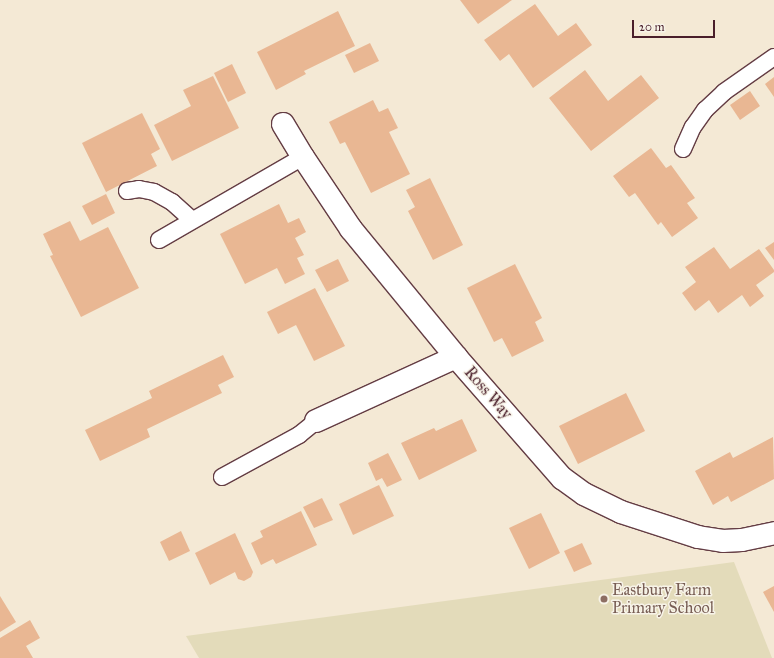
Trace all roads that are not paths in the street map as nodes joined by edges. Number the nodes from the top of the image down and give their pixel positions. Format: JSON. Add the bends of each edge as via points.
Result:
{"nodes":[{"id":1,"x":774,"y":57,"type":"edge"},
{"id":2,"x":283,"y":124,"type":"dead end"},
{"id":3,"x":683,"y":149,"type":"dead end"},
{"id":4,"x":303,"y":158,"type":"junction"},
{"id":5,"x":127,"y":190,"type":"dead end"},
{"id":6,"x":192,"y":220,"type":"junction"},
{"id":7,"x":159,"y":240,"type":"dead end"},
{"id":8,"x":456,"y":357,"type":"junction"},
{"id":9,"x":316,"y":421,"type":"joint"},
{"id":10,"x":222,"y":476,"type":"dead end"},
{"id":11,"x":774,"y":533,"type":"edge"}],
"edges":[{"from":1,"to":3,"type":"lane","via":[[724,92],[705,110],[693,127]]},
{"from":2,"to":4,"type":"street","name":"Ross Way"},
{"from":4,"to":6,"type":"lane"},
{"from":4,"to":8,"type":"street","name":"Ross Way","via":[[351,229]]},
{"from":5,"to":6,"type":"lane","via":[[154,192],[172,202]]},
{"from":6,"to":7,"type":"lane"},
{"from":8,"to":9,"type":"street"},
{"from":8,"to":11,"type":"street","name":"Ross Way","via":[[562,478],[584,494],[621,512],[698,537],[742,540]]},
{"from":9,"to":10,"type":"lane","via":[[299,435]]}]}
